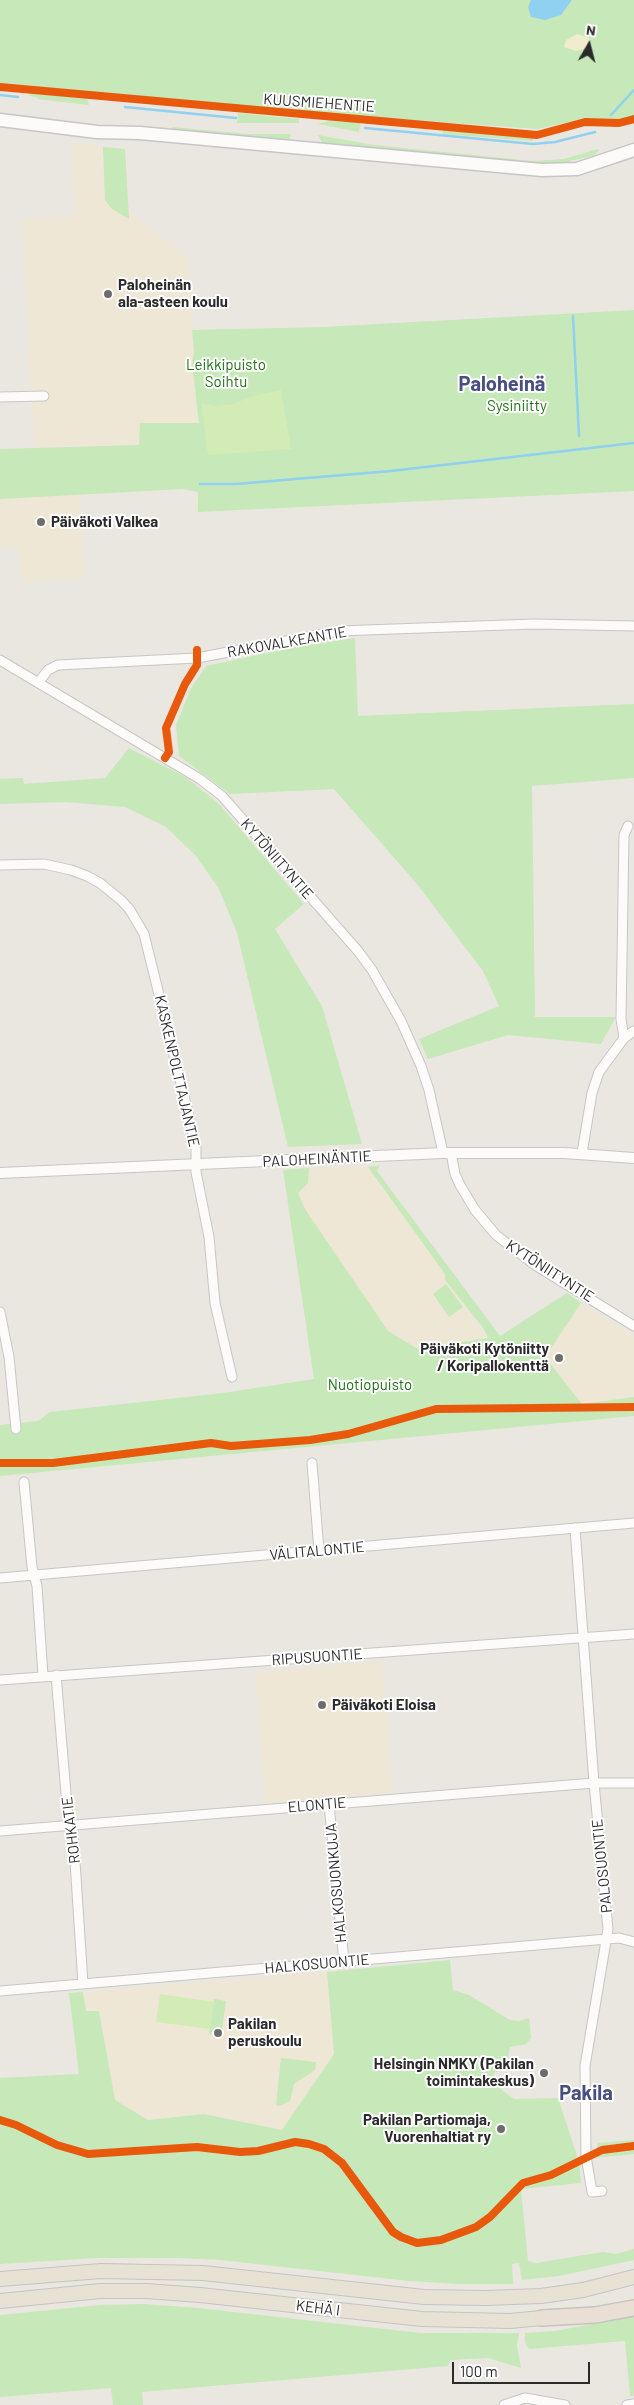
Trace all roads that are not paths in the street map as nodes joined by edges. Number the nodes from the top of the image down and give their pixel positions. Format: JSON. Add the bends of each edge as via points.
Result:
{"nodes":[{"id":1,"x":0,"y":120,"type":"edge"},
{"id":2,"x":634,"y":150,"type":"edge"},
{"id":3,"x":44,"y":396,"type":"dead end"},
{"id":4,"x":0,"y":397,"type":"edge"},
{"id":5,"x":634,"y":626,"type":"edge"},
{"id":6,"x":0,"y":660,"type":"edge"},
{"id":7,"x":38,"y":683,"type":"junction"},
{"id":8,"x":628,"y":826,"type":"dead end"},
{"id":9,"x":0,"y":865,"type":"edge"},
{"id":10,"x":634,"y":1031,"type":"edge"},
{"id":11,"x":624,"y":1038,"type":"junction"},
{"id":12,"x":447,"y":1153,"type":"junction"},
{"id":13,"x":582,"y":1153,"type":"junction"},
{"id":14,"x":634,"y":1158,"type":"edge"},
{"id":15,"x":196,"y":1164,"type":"junction"},
{"id":16,"x":0,"y":1173,"type":"edge"},
{"id":17,"x":0,"y":1312,"type":"edge"},
{"id":18,"x":634,"y":1326,"type":"edge"},
{"id":19,"x":232,"y":1378,"type":"dead end"},
{"id":20,"x":16,"y":1428,"type":"dead end"},
{"id":21,"x":312,"y":1463,"type":"dead end"},
{"id":22,"x":24,"y":1482,"type":"dead end"},
{"id":23,"x":634,"y":1523,"type":"edge"},
{"id":24,"x":574,"y":1528,"type":"junction"},
{"id":25,"x":319,"y":1550,"type":"junction"},
{"id":26,"x":34,"y":1575,"type":"junction"},
{"id":27,"x":0,"y":1578,"type":"edge"},
{"id":28,"x":634,"y":1634,"type":"edge"},
{"id":29,"x":582,"y":1639,"type":"junction"},
{"id":30,"x":56,"y":1675,"type":"junction"},
{"id":31,"x":43,"y":1676,"type":"junction"},
{"id":32,"x":0,"y":1680,"type":"edge"},
{"id":33,"x":594,"y":1783,"type":"junction"},
{"id":34,"x":634,"y":1783,"type":"edge"},
{"id":35,"x":329,"y":1804,"type":"junction"},
{"id":36,"x":70,"y":1825,"type":"junction"},
{"id":37,"x":0,"y":1831,"type":"edge"},
{"id":38,"x":607,"y":1939,"type":"junction"},
{"id":39,"x":634,"y":1942,"type":"edge"},
{"id":40,"x":344,"y":1962,"type":"junction"},
{"id":41,"x":83,"y":1984,"type":"junction"},
{"id":42,"x":0,"y":1991,"type":"edge"},
{"id":43,"x":602,"y":2191,"type":"dead end"},
{"id":44,"x":634,"y":2277,"type":"edge"},
{"id":45,"x":0,"y":2278,"type":"edge"},
{"id":46,"x":634,"y":2301,"type":"edge"},
{"id":47,"x":0,"y":2302,"type":"edge"},
{"id":48,"x":634,"y":2308,"type":"edge"},
{"id":49,"x":542,"y":2318,"type":"junction"},
{"id":50,"x":634,"y":2404,"type":"edge"},
{"id":51,"x":504,"y":2405,"type":"edge"},
{"id":52,"x":565,"y":2405,"type":"edge"},
{"id":53,"x":627,"y":2405,"type":"edge"}],
"edges":[{"from":1,"to":2,"type":"main road","via":[[96,132],[140,133],[542,170],[577,169]]},
{"from":3,"to":4,"type":"street"},
{"from":5,"to":7,"type":"street","name":"RAKOVALKEANTIE","via":[[534,624],[338,631],[197,658],[58,665],[48,670]]},
{"from":6,"to":7,"type":"street","name":"KYTÖNIITYNTIE"},
{"from":7,"to":12,"type":"street","name":"KYTÖNIITYNTIE","via":[[212,787],[358,951],[377,978],[410,1039]]},
{"from":8,"to":11,"type":"street","via":[[624,835],[621,1019]]},
{"from":9,"to":15,"type":"street","name":"KASKENPOLTTAJANTIE","via":[[44,864],[71,870],[100,883],[130,910],[150,952],[192,1124]]},
{"from":10,"to":11,"type":"street"},
{"from":11,"to":13,"type":"street","via":[[595,1082]]},
{"from":12,"to":13,"type":"street","name":"PALOHEINÄNTIE"},
{"from":12,"to":15,"type":"street","name":"PALOHEINÄNTIE"},
{"from":12,"to":18,"type":"street","name":"KYTÖNIITYNTIE","via":[[460,1185],[496,1235],[535,1265]]},
{"from":13,"to":14,"type":"street","name":"PALOHEINÄNTIE"},
{"from":15,"to":16,"type":"street","name":"PALOHEINÄNTIE"},
{"from":15,"to":19,"type":"street","name":"KASKENPOLTTAJANTIE","via":[[209,1237],[215,1303]]},
{"from":17,"to":20,"type":"street","via":[[9,1357]]},
{"from":21,"to":25,"type":"street"},
{"from":22,"to":26,"type":"street"},
{"from":23,"to":24,"type":"street","name":"VÄLITALONTIE"},
{"from":24,"to":25,"type":"street","name":"VÄLITALONTIE"},
{"from":24,"to":29,"type":"street","name":"PALOSUONTIE"},
{"from":25,"to":26,"type":"street","name":"VÄLITALONTIE"},
{"from":26,"to":27,"type":"street","name":"VÄLITALONTIE"},
{"from":26,"to":31,"type":"street"},
{"from":28,"to":29,"type":"street","name":"RIPUSUONTIE"},
{"from":29,"to":30,"type":"street","name":"RIPUSUONTIE"},
{"from":29,"to":33,"type":"street","name":"PALOSUONTIE"},
{"from":30,"to":31,"type":"street","name":"RIPUSUONTIE"},
{"from":30,"to":36,"type":"street","name":"ROHKATIE"},
{"from":31,"to":32,"type":"street","name":"RIPUSUONTIE"},
{"from":33,"to":34,"type":"street","name":"ELONTIE"},
{"from":33,"to":35,"type":"street","name":"ELONTIE"},
{"from":33,"to":38,"type":"street","name":"PALOSUONTIE"},
{"from":35,"to":36,"type":"street","name":"ELONTIE"},
{"from":35,"to":40,"type":"street","name":"HALKOSUONKUJA"},
{"from":36,"to":37,"type":"street","name":"ELONTIE"},
{"from":36,"to":41,"type":"street","name":"ROHKATIE","via":[[73,1830]]},
{"from":38,"to":39,"type":"street","name":"HALKOSUONTIE"},
{"from":38,"to":40,"type":"street","name":"HALKOSUONTIE"},
{"from":38,"to":43,"type":"street","name":"PALOSUONTIE","via":[[585,2066],[586,2156],[592,2192]]},
{"from":40,"to":41,"type":"street","name":"HALKOSUONTIE"},
{"from":41,"to":42,"type":"street","name":"HALKOSUONTIE"},
{"from":44,"to":45,"type":"highway","name":"KEHÄ I","via":[[583,2290],[541,2296],[485,2298],[424,2297],[203,2273],[101,2272]]},
{"from":46,"to":49,"type":"highway","name":"KEHÄ I"},
{"from":47,"to":49,"type":"highway","name":"KEHÄ I","via":[[100,2291],[146,2291],[422,2319]]},
{"from":48,"to":49,"type":"highway","via":[[595,2315]]},
{"from":50,"to":53,"type":"street"},
{"from":51,"to":52,"type":"street","via":[[525,2398]]}]}
